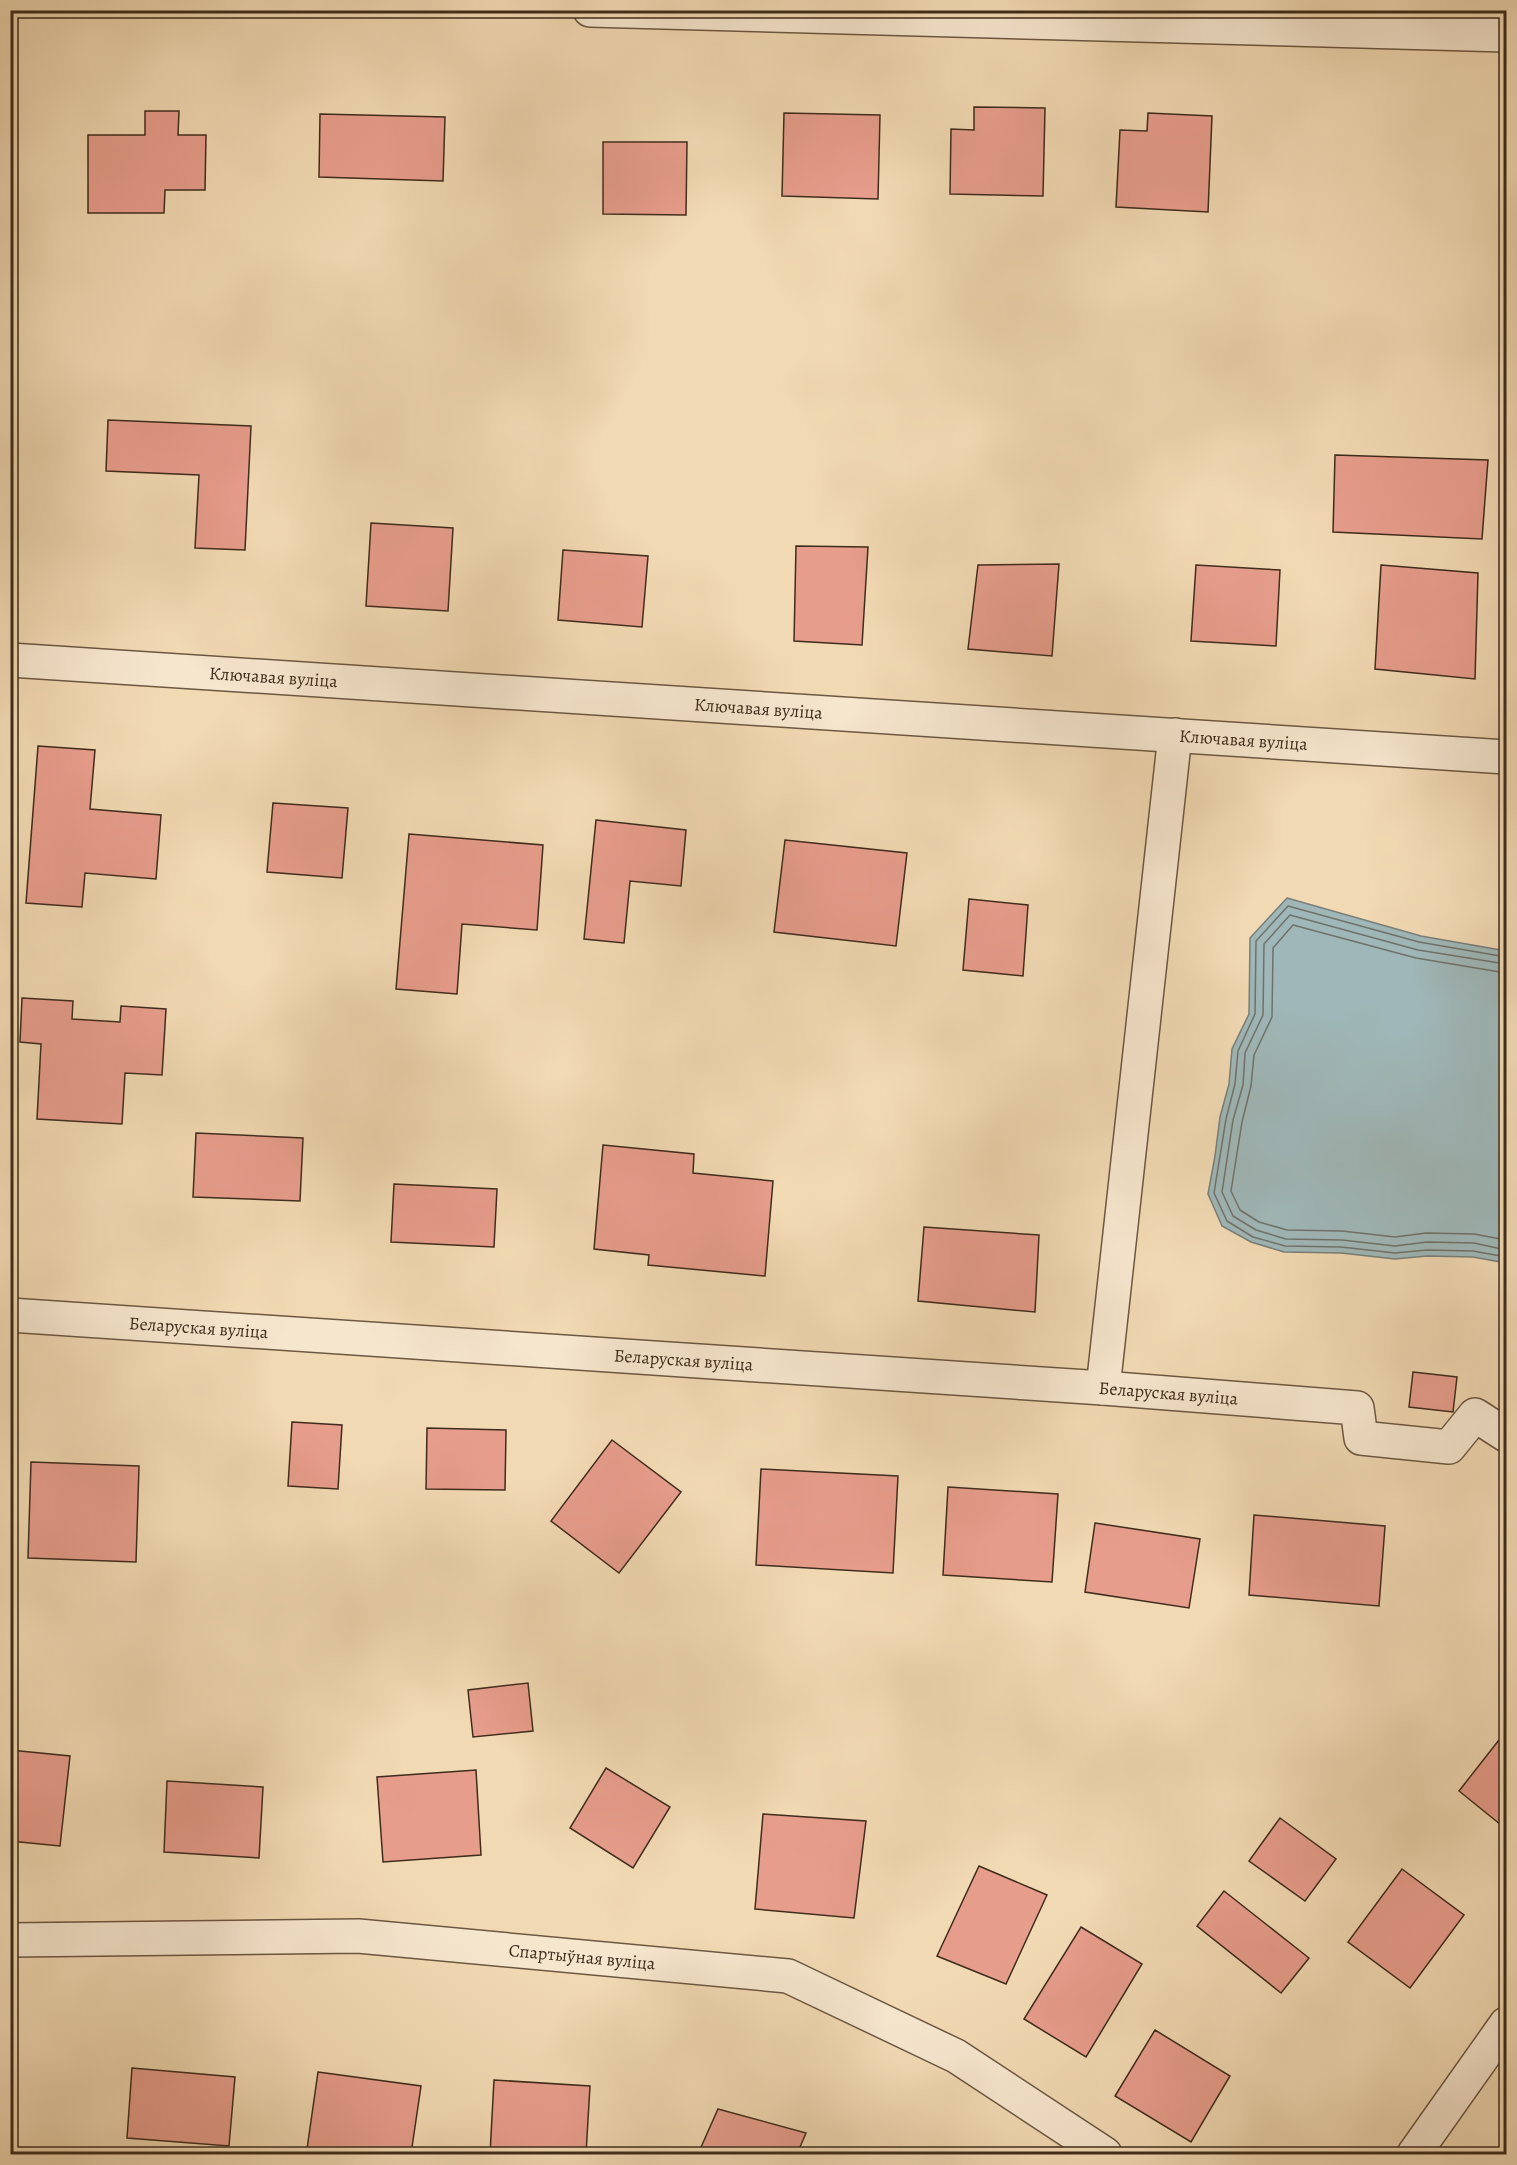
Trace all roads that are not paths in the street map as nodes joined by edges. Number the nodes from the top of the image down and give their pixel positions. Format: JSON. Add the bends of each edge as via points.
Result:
{"nodes":[{"id":1,"x":590,"y":10,"type":"edge"},
{"id":2,"x":1506,"y":34,"type":"edge"},
{"id":3,"x":10,"y":660,"type":"edge"},
{"id":4,"x":1175,"y":735,"type":"junction"},
{"id":5,"x":1506,"y":757,"type":"edge"},
{"id":6,"x":10,"y":1315,"type":"edge"},
{"id":7,"x":1103,"y":1388,"type":"junction"},
{"id":8,"x":1506,"y":1435,"type":"edge"},
{"id":9,"x":10,"y":1940,"type":"edge"},
{"id":10,"x":1506,"y":2024,"type":"edge"},
{"id":11,"x":1105,"y":2154,"type":"edge"},
{"id":12,"x":1414,"y":2154,"type":"edge"}],
"edges":[{"from":1,"to":2,"type":"street"},
{"from":3,"to":4,"type":"street","name":"Ключавая вуліца"},
{"from":4,"to":5,"type":"street","name":"Ключавая вуліца"},
{"from":4,"to":7,"type":"street"},
{"from":6,"to":7,"type":"street","name":"Беларуская вуліца"},
{"from":7,"to":8,"type":"street","name":"Беларуская вуліца","via":[[1357,1408],[1361,1438],[1449,1447],[1475,1415]]},
{"from":9,"to":11,"type":"street","name":"Спартыўная вуліца","via":[[358,1936],[788,1976],[956,2056]]},
{"from":10,"to":12,"type":"street"}]}
